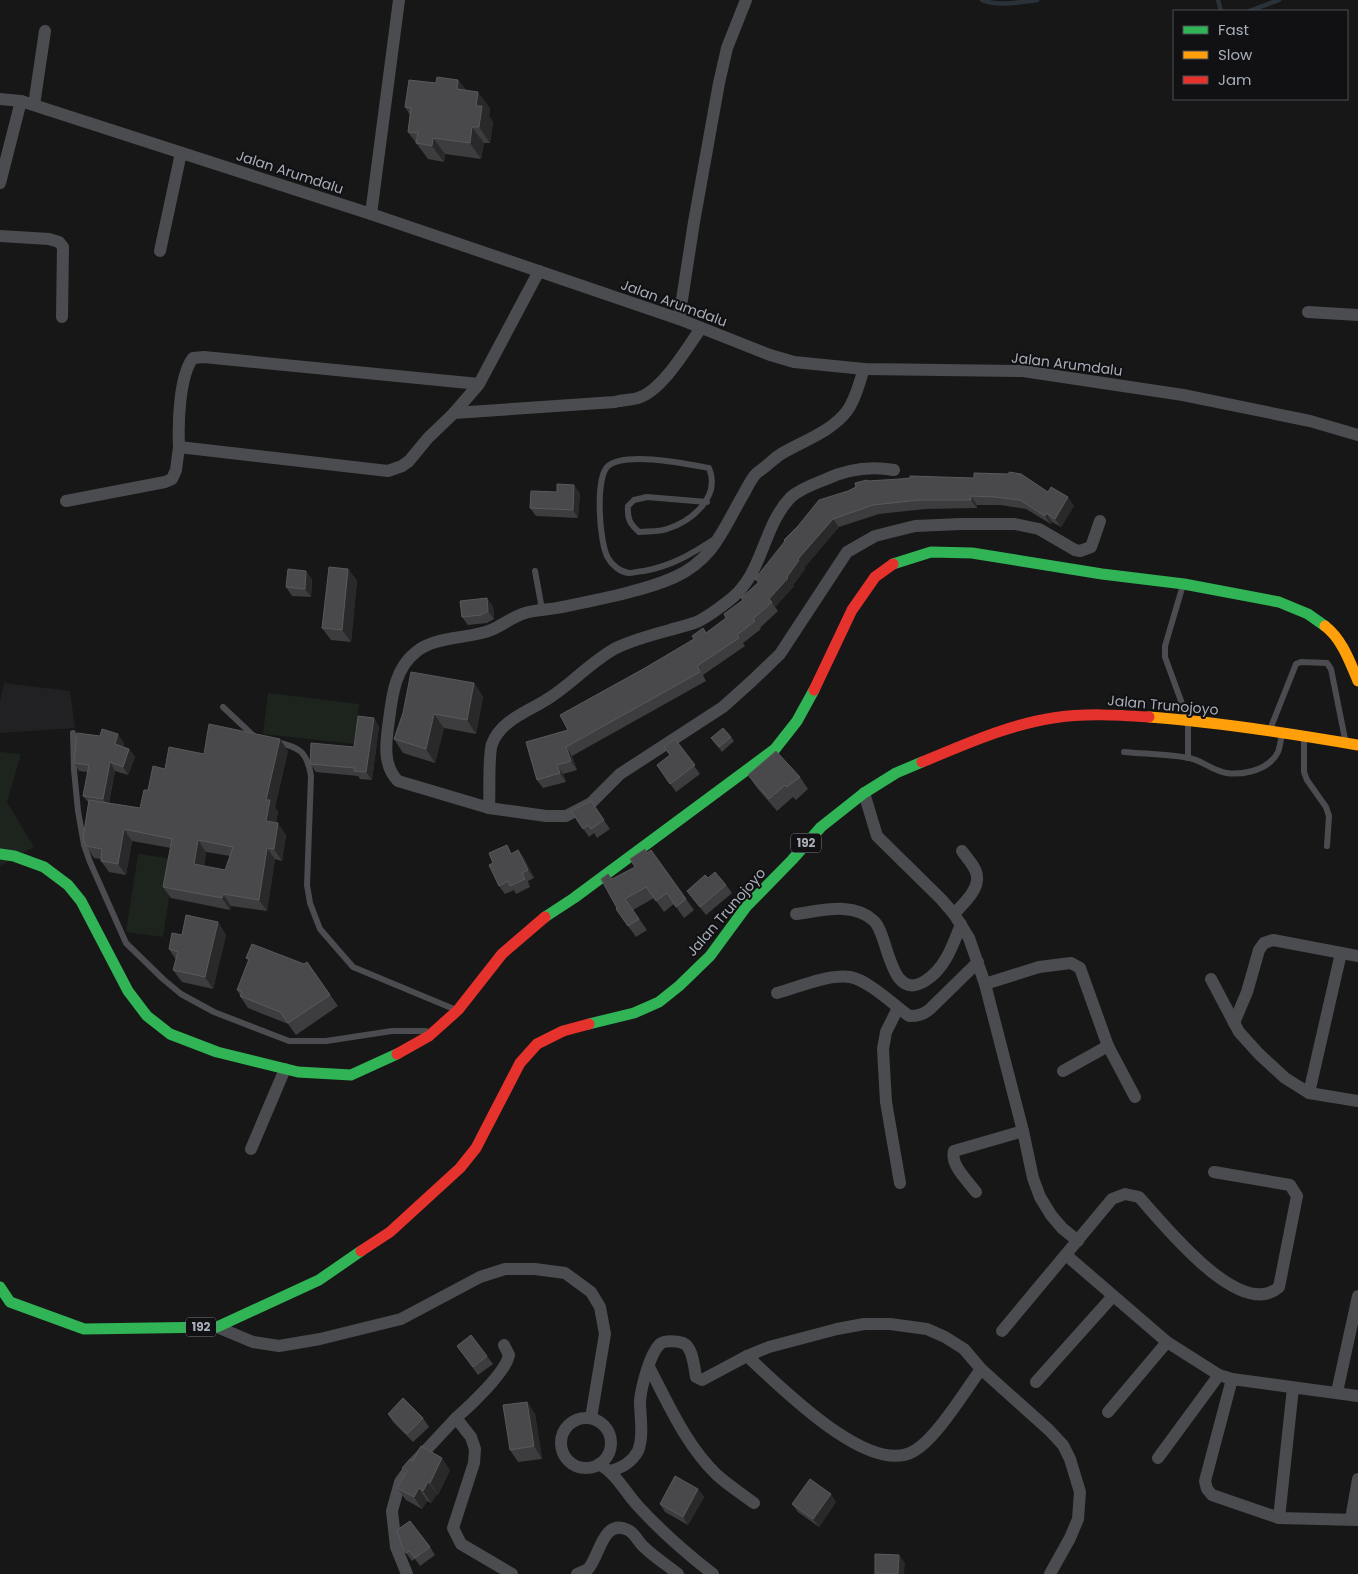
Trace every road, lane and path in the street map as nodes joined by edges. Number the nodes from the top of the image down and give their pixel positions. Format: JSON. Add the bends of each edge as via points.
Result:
{"nodes":[{"id":1,"x":399,"y":0,"type":"edge"},
{"id":2,"x":746,"y":0,"type":"edge"},
{"id":3,"x":45,"y":31,"type":"dead end"},
{"id":4,"x":0,"y":99,"type":"edge"},
{"id":5,"x":28,"y":103,"type":"junction"},
{"id":6,"x":181,"y":153,"type":"junction"},
{"id":7,"x":0,"y":183,"type":"edge"},
{"id":8,"x":371,"y":214,"type":"junction"},
{"id":9,"x":0,"y":236,"type":"edge"},
{"id":10,"x":160,"y":251,"type":"dead end"},
{"id":11,"x":539,"y":271,"type":"junction"},
{"id":12,"x":1308,"y":312,"type":"dead end"},
{"id":13,"x":1358,"y":316,"type":"edge"},
{"id":14,"x":62,"y":317,"type":"dead end"},
{"id":15,"x":679,"y":320,"type":"junction"},
{"id":16,"x":701,"y":328,"type":"junction"},
{"id":17,"x":864,"y":369,"type":"junction"},
{"id":18,"x":479,"y":384,"type":"junction"},
{"id":19,"x":454,"y":413,"type":"junction"},
{"id":20,"x":1358,"y":435,"type":"edge"},
{"id":21,"x":179,"y":447,"type":"junction"},
{"id":22,"x":894,"y":470,"type":"dead end"},
{"id":23,"x":66,"y":501,"type":"dead end"},
{"id":24,"x":707,"y":502,"type":"junction"},
{"id":25,"x":1100,"y":521,"type":"dead end"},
{"id":26,"x":722,"y":534,"type":"junction"},
{"id":27,"x":536,"y":571,"type":"dead end"},
{"id":28,"x":1184,"y":584,"type":"junction"},
{"id":29,"x":542,"y":609,"type":"junction"},
{"id":30,"x":1358,"y":681,"type":"edge"},
{"id":31,"x":222,"y":707,"type":"dead end"},
{"id":32,"x":1188,"y":720,"type":"junction"},
{"id":33,"x":1270,"y":730,"type":"junction"},
{"id":34,"x":1282,"y":732,"type":"junction"},
{"id":35,"x":73,"y":733,"type":"dead end"},
{"id":36,"x":1304,"y":736,"type":"junction"},
{"id":37,"x":1352,"y":744,"type":"edge"},
{"id":38,"x":1124,"y":752,"type":"dead end"},
{"id":39,"x":1188,"y":758,"type":"junction"},
{"id":40,"x":864,"y":793,"type":"junction"},
{"id":41,"x":489,"y":808,"type":"junction"},
{"id":42,"x":1327,"y":846,"type":"dead end"},
{"id":43,"x":962,"y":851,"type":"dead end"},
{"id":44,"x":0,"y":854,"type":"edge"},
{"id":45,"x":796,"y":914,"type":"dead end"},
{"id":46,"x":957,"y":919,"type":"junction"},
{"id":47,"x":1341,"y":953,"type":"junction"},
{"id":48,"x":1358,"y":956,"type":"edge"},
{"id":49,"x":978,"y":962,"type":"junction"},
{"id":50,"x":1211,"y":979,"type":"dead end"},
{"id":51,"x":985,"y":984,"type":"junction"},
{"id":52,"x":777,"y":993,"type":"dead end"},
{"id":53,"x":898,"y":1008,"type":"junction"},
{"id":54,"x":458,"y":1010,"type":"junction"},
{"id":55,"x":1234,"y":1023,"type":"junction"},
{"id":56,"x":434,"y":1031,"type":"junction"},
{"id":57,"x":1108,"y":1046,"type":"junction"},
{"id":58,"x":285,"y":1069,"type":"junction"},
{"id":59,"x":1064,"y":1071,"type":"dead end"},
{"id":60,"x":1310,"y":1093,"type":"junction"},
{"id":61,"x":1135,"y":1097,"type":"dead end"},
{"id":62,"x":1358,"y":1101,"type":"edge"},
{"id":63,"x":1023,"y":1131,"type":"junction"},
{"id":64,"x":251,"y":1149,"type":"dead end"},
{"id":65,"x":1214,"y":1172,"type":"dead end"},
{"id":66,"x":900,"y":1183,"type":"dead end"},
{"id":67,"x":976,"y":1192,"type":"dead end"},
{"id":68,"x":1078,"y":1241,"type":"junction"},
{"id":69,"x":1066,"y":1255,"type":"junction"},
{"id":70,"x":0,"y":1286,"type":"edge"},
{"id":71,"x":1113,"y":1296,"type":"junction"},
{"id":72,"x":1357,"y":1303,"type":"edge"},
{"id":73,"x":218,"y":1327,"type":"junction"},
{"id":74,"x":1002,"y":1331,"type":"dead end"},
{"id":75,"x":1168,"y":1342,"type":"junction"},
{"id":76,"x":504,"y":1345,"type":"dead end"},
{"id":77,"x":747,"y":1356,"type":"junction"},
{"id":78,"x":649,"y":1367,"type":"junction"},
{"id":79,"x":981,"y":1369,"type":"junction"},
{"id":80,"x":1219,"y":1375,"type":"junction"},
{"id":81,"x":1232,"y":1379,"type":"junction"},
{"id":82,"x":1036,"y":1382,"type":"dead end"},
{"id":83,"x":1293,"y":1388,"type":"junction"},
{"id":84,"x":1337,"y":1392,"type":"junction"},
{"id":85,"x":1358,"y":1396,"type":"edge"},
{"id":86,"x":1108,"y":1412,"type":"dead end"},
{"id":87,"x":456,"y":1418,"type":"junction"},
{"id":88,"x":591,"y":1418,"type":"junction"},
{"id":89,"x":1158,"y":1458,"type":"dead end"},
{"id":90,"x":599,"y":1464,"type":"junction"},
{"id":91,"x":611,"y":1471,"type":"junction"},
{"id":92,"x":1358,"y":1479,"type":"edge"},
{"id":93,"x":754,"y":1503,"type":"dead end"},
{"id":94,"x":1278,"y":1518,"type":"junction"},
{"id":95,"x":1355,"y":1520,"type":"edge"},
{"id":96,"x":407,"y":1574,"type":"edge"},
{"id":97,"x":512,"y":1574,"type":"edge"},
{"id":98,"x":577,"y":1574,"type":"edge"},
{"id":99,"x":678,"y":1574,"type":"edge"},
{"id":100,"x":713,"y":1574,"type":"edge"},
{"id":101,"x":1050,"y":1574,"type":"edge"}],
"edges":[{"from":1,"to":8,"type":"street"},
{"from":2,"to":15,"type":"street","via":[[727,48],[719,83]]},
{"from":3,"to":5,"type":"street"},
{"from":4,"to":5,"type":"street","name":"Jalan Arumdalu"},
{"from":5,"to":6,"type":"street","name":"Jalan Arumdalu"},
{"from":5,"to":7,"type":"street"},
{"from":6,"to":8,"type":"street","name":"Jalan Arumdalu"},
{"from":6,"to":10,"type":"street"},
{"from":8,"to":11,"type":"street","name":"Jalan Arumdalu"},
{"from":9,"to":14,"type":"street","via":[[49,239],[63,247]]},
{"from":11,"to":15,"type":"street","name":"Jalan Arumdalu"},
{"from":11,"to":18,"type":"street"},
{"from":12,"to":13,"type":"street"},
{"from":15,"to":16,"type":"street","name":"Jalan Arumdalu"},
{"from":16,"to":17,"type":"street","name":"Jalan Arumdalu","via":[[794,362]]},
{"from":16,"to":19,"type":"street","via":[[658,385],[640,398]]},
{"from":17,"to":20,"type":"street","name":"Jalan Arumdalu","via":[[1023,371],[1183,395],[1310,421]]},
{"from":17,"to":26,"type":"street","via":[[852,405],[846,413],[820,434],[781,454],[755,475]]},
{"from":18,"to":19,"type":"street"},
{"from":18,"to":21,"type":"street","via":[[193,358],[187,366],[182,385]]},
{"from":19,"to":21,"type":"street","via":[[410,461],[388,470]]},
{"from":21,"to":23,"type":"street","via":[[172,479]]},
{"from":22,"to":41,"type":"street","via":[[860,468],[833,476],[792,496],[778,514],[754,572],[729,601],[698,621],[615,649],[553,695],[514,718],[497,733],[491,746]]},
{"from":24,"to":24,"type":"lane","via":[[688,519],[666,530],[640,532],[630,525],[627,515],[628,506],[634,500],[647,497]]},
{"from":24,"to":26,"type":"lane","via":[[712,488],[709,468],[654,459],[609,465],[602,473],[599,526],[607,557],[615,567],[628,573],[660,568],[688,557]]},
{"from":25,"to":41,"type":"street","via":[[1091,547],[1080,551],[1039,528],[1015,524],[915,526],[875,536],[847,552],[780,654],[753,680],[723,706],[620,774],[591,803],[566,816]]},
{"from":26,"to":29,"type":"street","via":[[697,564],[675,577],[631,592]]},
{"from":27,"to":29,"type":"lane"},
{"from":28,"to":30,"type":"street","via":[[1279,602],[1308,614],[1330,630],[1344,648]]},
{"from":28,"to":32,"type":"lane","via":[[1165,646],[1165,657]]},
{"from":28,"to":54,"type":"street","via":[[972,553],[931,552],[895,563],[875,577],[852,610],[797,721],[775,749],[539,921],[502,954]]},
{"from":29,"to":41,"type":"street","via":[[507,620],[492,630],[426,646],[407,660],[398,674],[387,736],[387,761],[393,776],[398,781]]},
{"from":31,"to":54,"type":"lane","via":[[258,739],[299,748],[308,762],[311,776],[307,885],[320,929],[353,967]]},
{"from":32,"to":33,"type":"street","name":"Jalan Trunojoyo","number":"192"},
{"from":32,"to":39,"type":"lane"},
{"from":32,"to":40,"type":"street","name":"Jalan Trunojoyo","number":"192","via":[[1104,714],[1053,718],[1010,728],[896,773]]},
{"from":33,"to":34,"type":"street","name":"Jalan Trunojoyo","number":"192"},
{"from":33,"to":37,"type":"lane","via":[[1296,664],[1327,663]]},
{"from":34,"to":36,"type":"street","name":"Jalan Trunojoyo","number":"192"},
{"from":34,"to":39,"type":"lane","via":[[1278,753],[1261,768],[1236,774]]},
{"from":35,"to":56,"type":"lane","via":[[78,811],[90,862],[126,943],[181,994],[214,1012],[289,1042],[326,1041],[392,1031]]},
{"from":36,"to":37,"type":"street","name":"Jalan Trunojoyo","number":"192"},
{"from":36,"to":42,"type":"lane","via":[[1304,772],[1329,816]]},
{"from":38,"to":39,"type":"lane"},
{"from":40,"to":46,"type":"street","via":[[877,836],[941,898]]},
{"from":40,"to":73,"type":"street","name":"Jalan Trunojoyo","number":"192","via":[[820,827],[746,907],[710,956],[659,1002],[634,1013],[563,1031],[537,1044],[520,1063],[471,1156],[390,1232],[319,1280]]},
{"from":43,"to":46,"type":"street","via":[[977,876]]},
{"from":44,"to":58,"type":"street","via":[[44,867],[68,885],[81,901],[128,991],[147,1016],[170,1034],[217,1052]]},
{"from":45,"to":46,"type":"street","via":[[846,908],[865,915],[875,922],[899,979],[910,984],[920,984],[934,976],[952,948]]},
{"from":46,"to":49,"type":"street"},
{"from":47,"to":48,"type":"street"},
{"from":47,"to":55,"type":"street","via":[[1273,940],[1264,943]]},
{"from":47,"to":60,"type":"street"},
{"from":49,"to":51,"type":"street"},
{"from":49,"to":53,"type":"street","via":[[924,1014],[909,1016]]},
{"from":50,"to":55,"type":"street"},
{"from":51,"to":57,"type":"street","via":[[1039,967],[1071,963],[1080,968]]},
{"from":51,"to":63,"type":"street"},
{"from":52,"to":53,"type":"street","via":[[835,977],[852,977],[870,986]]},
{"from":53,"to":66,"type":"street","via":[[886,1032],[883,1049],[886,1102]]},
{"from":54,"to":56,"type":"street"},
{"from":55,"to":60,"type":"street","via":[[1259,1054],[1285,1078]]},
{"from":56,"to":58,"type":"street","via":[[405,1050],[351,1075]]},
{"from":57,"to":59,"type":"street"},
{"from":57,"to":61,"type":"street"},
{"from":58,"to":64,"type":"street"},
{"from":60,"to":62,"type":"street"},
{"from":63,"to":67,"type":"street","via":[[954,1151],[954,1163]]},
{"from":63,"to":68,"type":"street","via":[[1032,1178],[1040,1197],[1051,1216]]},
{"from":65,"to":68,"type":"street","via":[[1290,1185],[1297,1196],[1279,1287],[1272,1294],[1247,1292],[1204,1267],[1132,1194],[1112,1199]]},
{"from":68,"to":69,"type":"street"},
{"from":69,"to":71,"type":"street"},
{"from":69,"to":74,"type":"street"},
{"from":70,"to":73,"type":"street","number":"192","via":[[10,1302],[84,1329]]},
{"from":71,"to":75,"type":"street"},
{"from":71,"to":82,"type":"street"},
{"from":72,"to":84,"type":"street"},
{"from":73,"to":88,"type":"street","via":[[253,1342],[279,1346],[401,1319],[480,1277],[505,1269],[565,1273],[591,1292],[600,1307],[605,1334]]},
{"from":75,"to":80,"type":"street"},
{"from":75,"to":86,"type":"street"},
{"from":76,"to":87,"type":"street","via":[[509,1355],[504,1368]]},
{"from":77,"to":78,"type":"street","via":[[702,1380],[696,1377],[689,1347],[683,1343],[664,1342]]},
{"from":77,"to":79,"type":"street","via":[[837,1329],[890,1324],[926,1329],[945,1337],[964,1349]]},
{"from":77,"to":79,"type":"street","via":[[808,1412],[834,1430],[865,1449],[899,1455],[913,1452],[929,1440]]},
{"from":78,"to":91,"type":"street","via":[[640,1401],[638,1450],[631,1462]]},
{"from":78,"to":93,"type":"street","via":[[696,1451],[717,1475]]},
{"from":79,"to":101,"type":"street","via":[[1063,1445],[1076,1475],[1080,1492],[1078,1519]]},
{"from":80,"to":81,"type":"street"},
{"from":80,"to":89,"type":"street"},
{"from":81,"to":83,"type":"street"},
{"from":81,"to":94,"type":"street","via":[[1206,1489],[1212,1495]]},
{"from":83,"to":84,"type":"street"},
{"from":83,"to":94,"type":"street"},
{"from":84,"to":85,"type":"street"},
{"from":87,"to":96,"type":"street","via":[[400,1482],[392,1511],[396,1547]]},
{"from":87,"to":97,"type":"street","via":[[471,1437],[475,1449],[474,1463],[453,1528],[461,1544]]},
{"from":88,"to":90,"type":"street","via":[[600,1422],[611,1438],[606,1457]]},
{"from":88,"to":90,"type":"street","via":[[581,1418],[565,1428],[561,1447],[571,1463],[590,1468]]},
{"from":90,"to":91,"type":"street"},
{"from":91,"to":100,"type":"street","via":[[648,1517]]},
{"from":92,"to":95,"type":"street"},
{"from":94,"to":95,"type":"street"},
{"from":98,"to":99,"type":"street","via":[[587,1570],[607,1533],[620,1528],[627,1530]]}]}
